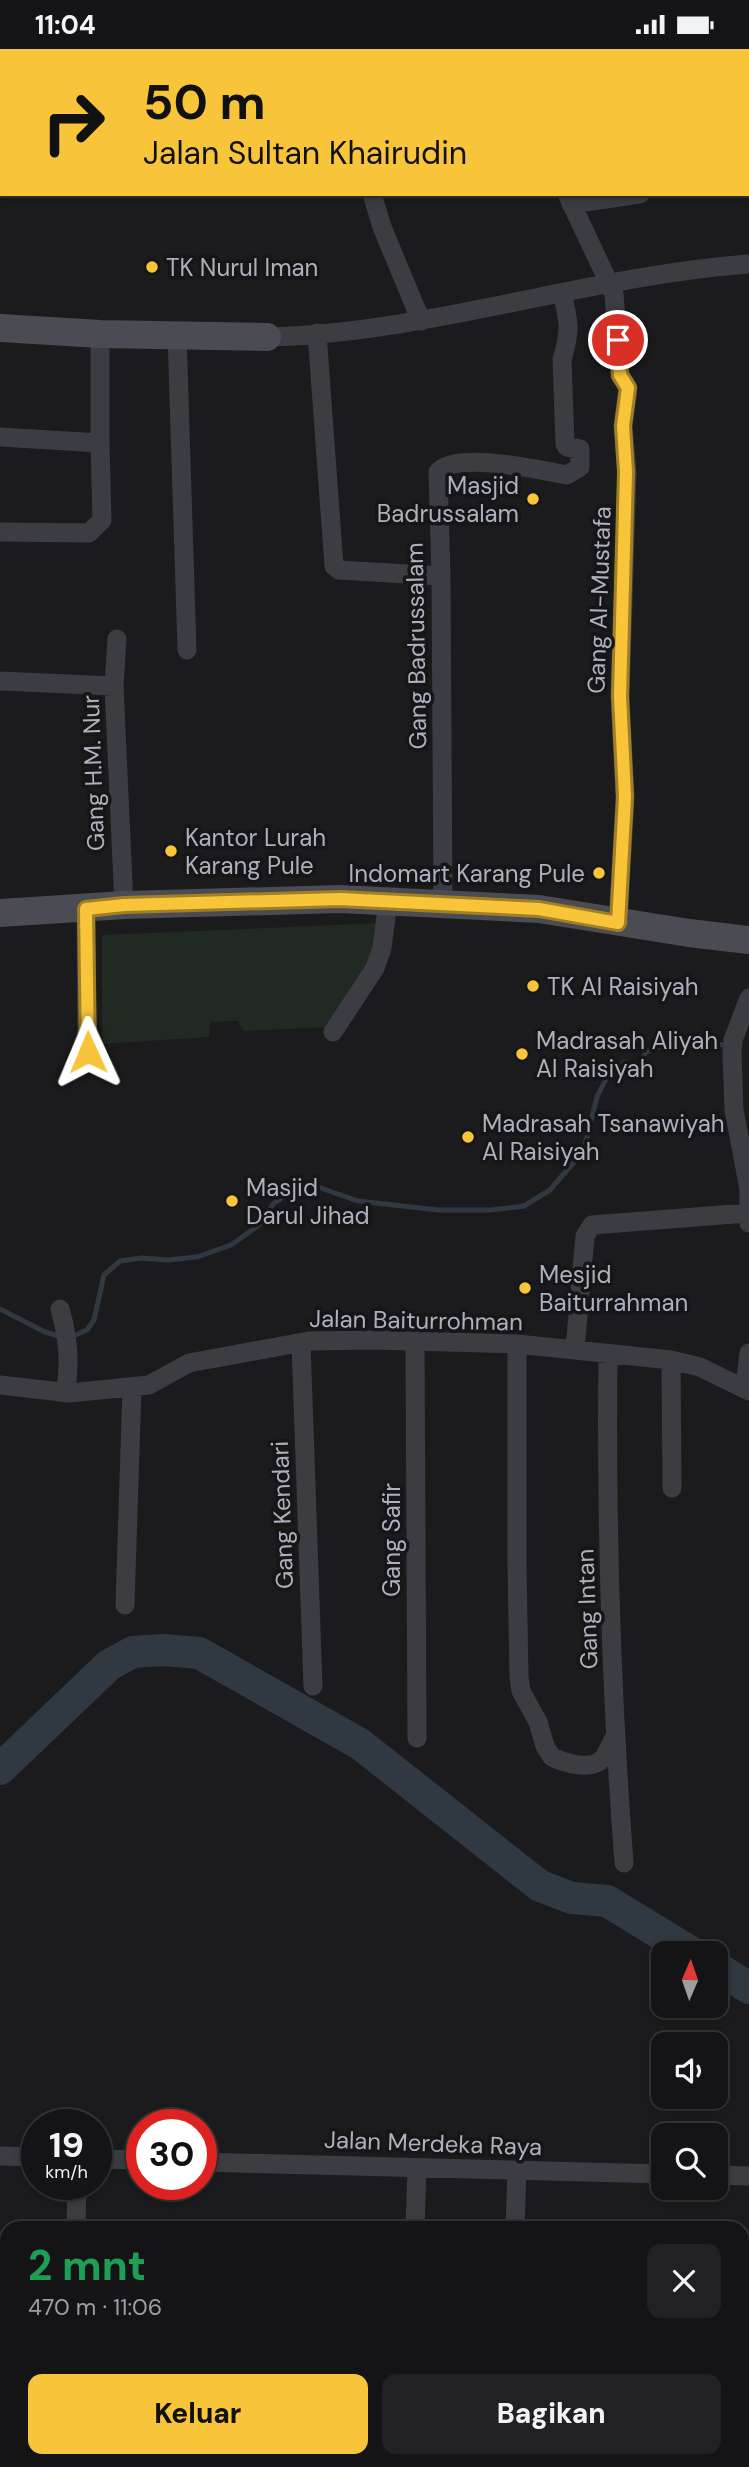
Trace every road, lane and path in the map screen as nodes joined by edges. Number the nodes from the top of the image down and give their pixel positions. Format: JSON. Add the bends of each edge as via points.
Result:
{"nodes":[{"id":1,"x":373,"y":196,"type":"edge"},
{"id":2,"x":611,"y":196,"type":"edge"},
{"id":3,"x":569,"y":199,"type":"edge"},
{"id":4,"x":749,"y":264,"type":"edge"},
{"id":5,"x":611,"y":284,"type":"junction"},
{"id":6,"x":562,"y":293,"type":"junction"},
{"id":7,"x":421,"y":321,"type":"junction"},
{"id":8,"x":0,"y":328,"type":"edge"},
{"id":9,"x":317,"y":333,"type":"junction"},
{"id":10,"x":100,"y":334,"type":"junction"},
{"id":11,"x":177,"y":334,"type":"junction"},
{"id":12,"x":267,"y":337,"type":"joint"},
{"id":13,"x":0,"y":437,"type":"edge"},
{"id":14,"x":100,"y":443,"type":"junction"},
{"id":15,"x":0,"y":532,"type":"edge"},
{"id":16,"x":441,"y":576,"type":"junction"},
{"id":17,"x":117,"y":639,"type":"dead end"},
{"id":18,"x":187,"y":650,"type":"dead end"},
{"id":19,"x":0,"y":681,"type":"edge"},
{"id":20,"x":114,"y":686,"type":"junction"},
{"id":21,"x":388,"y":901,"type":"junction"},
{"id":22,"x":443,"y":904,"type":"junction"},
{"id":23,"x":124,"y":905,"type":"junction"},
{"id":24,"x":86,"y":909,"type":"junction"},
{"id":25,"x":0,"y":913,"type":"edge"},
{"id":26,"x":618,"y":923,"type":"junction"},
{"id":27,"x":749,"y":940,"type":"edge"},
{"id":28,"x":749,"y":998,"type":"edge"},
{"id":29,"x":333,"y":1033,"type":"dead end"},
{"id":30,"x":88,"y":1052,"type":"dead end"},
{"id":31,"x":748,"y":1218,"type":"edge"},
{"id":32,"x":60,"y":1309,"type":"dead end"},
{"id":33,"x":415,"y":1342,"type":"junction"},
{"id":34,"x":301,"y":1343,"type":"junction"},
{"id":35,"x":517,"y":1344,"type":"junction"},
{"id":36,"x":575,"y":1349,"type":"junction"},
{"id":37,"x":608,"y":1353,"type":"junction"},
{"id":38,"x":749,"y":1353,"type":"edge"},
{"id":39,"x":671,"y":1360,"type":"junction"},
{"id":40,"x":0,"y":1385,"type":"edge"},
{"id":41,"x":132,"y":1387,"type":"junction"},
{"id":42,"x":747,"y":1389,"type":"edge"},
{"id":43,"x":65,"y":1393,"type":"junction"},
{"id":44,"x":672,"y":1488,"type":"dead end"},
{"id":45,"x":125,"y":1605,"type":"dead end"},
{"id":46,"x":313,"y":1686,"type":"dead end"},
{"id":47,"x":615,"y":1737,"type":"junction"},
{"id":48,"x":416,"y":1738,"type":"dead end"},
{"id":49,"x":624,"y":1863,"type":"dead end"},
{"id":50,"x":0,"y":2155,"type":"edge"},
{"id":51,"x":21,"y":2156,"type":"edge"},
{"id":52,"x":217,"y":2162,"type":"edge"},
{"id":53,"x":417,"y":2168,"type":"junction"},
{"id":54,"x":517,"y":2170,"type":"junction"},
{"id":55,"x":651,"y":2174,"type":"edge"},
{"id":56,"x":728,"y":2175,"type":"edge"},
{"id":57,"x":749,"y":2176,"type":"edge"},
{"id":58,"x":77,"y":2200,"type":"edge"},
{"id":59,"x":76,"y":2221,"type":"edge"},
{"id":60,"x":415,"y":2221,"type":"edge"},
{"id":61,"x":515,"y":2221,"type":"edge"}],
"edges":[{"from":1,"to":7,"type":"street"},
{"from":2,"to":3,"type":"street"},
{"from":3,"to":5,"type":"street","name":"Gang Al-Mustafa"},
{"from":4,"to":5,"type":"street"},
{"from":5,"to":6,"type":"street"},
{"from":5,"to":26,"type":"street","name":"Gang Al-Mustafa","via":[[620,375],[628,388],[623,426],[626,472],[620,696],[625,797]]},
{"from":6,"to":7,"type":"street"},
{"from":6,"to":16,"type":"street","name":"Gang Badrussalam","via":[[569,321],[562,359],[565,444],[580,449],[580,467],[567,475],[506,463],[442,467],[437,480]]},
{"from":7,"to":9,"type":"street"},
{"from":8,"to":10,"type":"main road"},
{"from":9,"to":12,"type":"street"},
{"from":9,"to":16,"type":"street","via":[[335,568]]},
{"from":10,"to":11,"type":"main road"},
{"from":10,"to":14,"type":"street"},
{"from":11,"to":12,"type":"main road"},
{"from":11,"to":18,"type":"street"},
{"from":13,"to":14,"type":"street"},
{"from":14,"to":15,"type":"street","via":[[102,520],[95,529],[89,533]]},
{"from":16,"to":22,"type":"street","name":"Gang Badrussalam"},
{"from":17,"to":20,"type":"street","name":"Gang H.M. Nur"},
{"from":19,"to":20,"type":"street"},
{"from":20,"to":23,"type":"street","name":"Gang H.M. Nur"},
{"from":21,"to":22,"type":"main road"},
{"from":21,"to":23,"type":"main road"},
{"from":21,"to":29,"type":"street","via":[[375,968]]},
{"from":22,"to":26,"type":"main road","via":[[539,909]]},
{"from":23,"to":24,"type":"main road"},
{"from":24,"to":25,"type":"main road"},
{"from":24,"to":30,"type":"street"},
{"from":26,"to":27,"type":"main road"},
{"from":28,"to":31,"type":"street","via":[[732,1046],[734,1110],[749,1189]]},
{"from":31,"to":36,"type":"street","via":[[592,1225],[585,1236]]},
{"from":32,"to":43,"type":"street","via":[[69,1362]]},
{"from":33,"to":34,"type":"street","name":"Jalan Baiturrohman"},
{"from":33,"to":35,"type":"street","name":"Jalan Baiturrohman"},
{"from":33,"to":48,"type":"street","name":"Gang Safir"},
{"from":34,"to":41,"type":"street","name":"Jalan Baiturrohman","via":[[189,1363],[149,1385]]},
{"from":34,"to":46,"type":"street","name":"Gang Kendari"},
{"from":35,"to":36,"type":"street","name":"Jalan Baiturrohman"},
{"from":35,"to":47,"type":"street","via":[[521,1691],[551,1756],[576,1765],[592,1764],[603,1759]]},
{"from":36,"to":37,"type":"street","name":"Jalan Baiturrohman"},
{"from":37,"to":39,"type":"street","name":"Jalan Baiturrohman"},
{"from":37,"to":47,"type":"street","name":"Gang Intan","via":[[606,1487]]},
{"from":38,"to":42,"type":"street"},
{"from":39,"to":42,"type":"street","name":"Jalan Baiturrohman","via":[[701,1367]]},
{"from":39,"to":44,"type":"street"},
{"from":40,"to":43,"type":"street","name":"Jalan Baiturrohman"},
{"from":41,"to":43,"type":"street","name":"Jalan Baiturrohman"},
{"from":41,"to":45,"type":"street"},
{"from":47,"to":49,"type":"street","name":"Gang Intan"},
{"from":50,"to":51,"type":"street"},
{"from":52,"to":53,"type":"street","name":"Jalan Merdeka Raya"},
{"from":53,"to":54,"type":"street","name":"Jalan Merdeka Raya"},
{"from":53,"to":60,"type":"street"},
{"from":54,"to":55,"type":"street","name":"Jalan Merdeka Raya"},
{"from":54,"to":61,"type":"street"},
{"from":56,"to":57,"type":"street"},
{"from":58,"to":59,"type":"street"}]}
